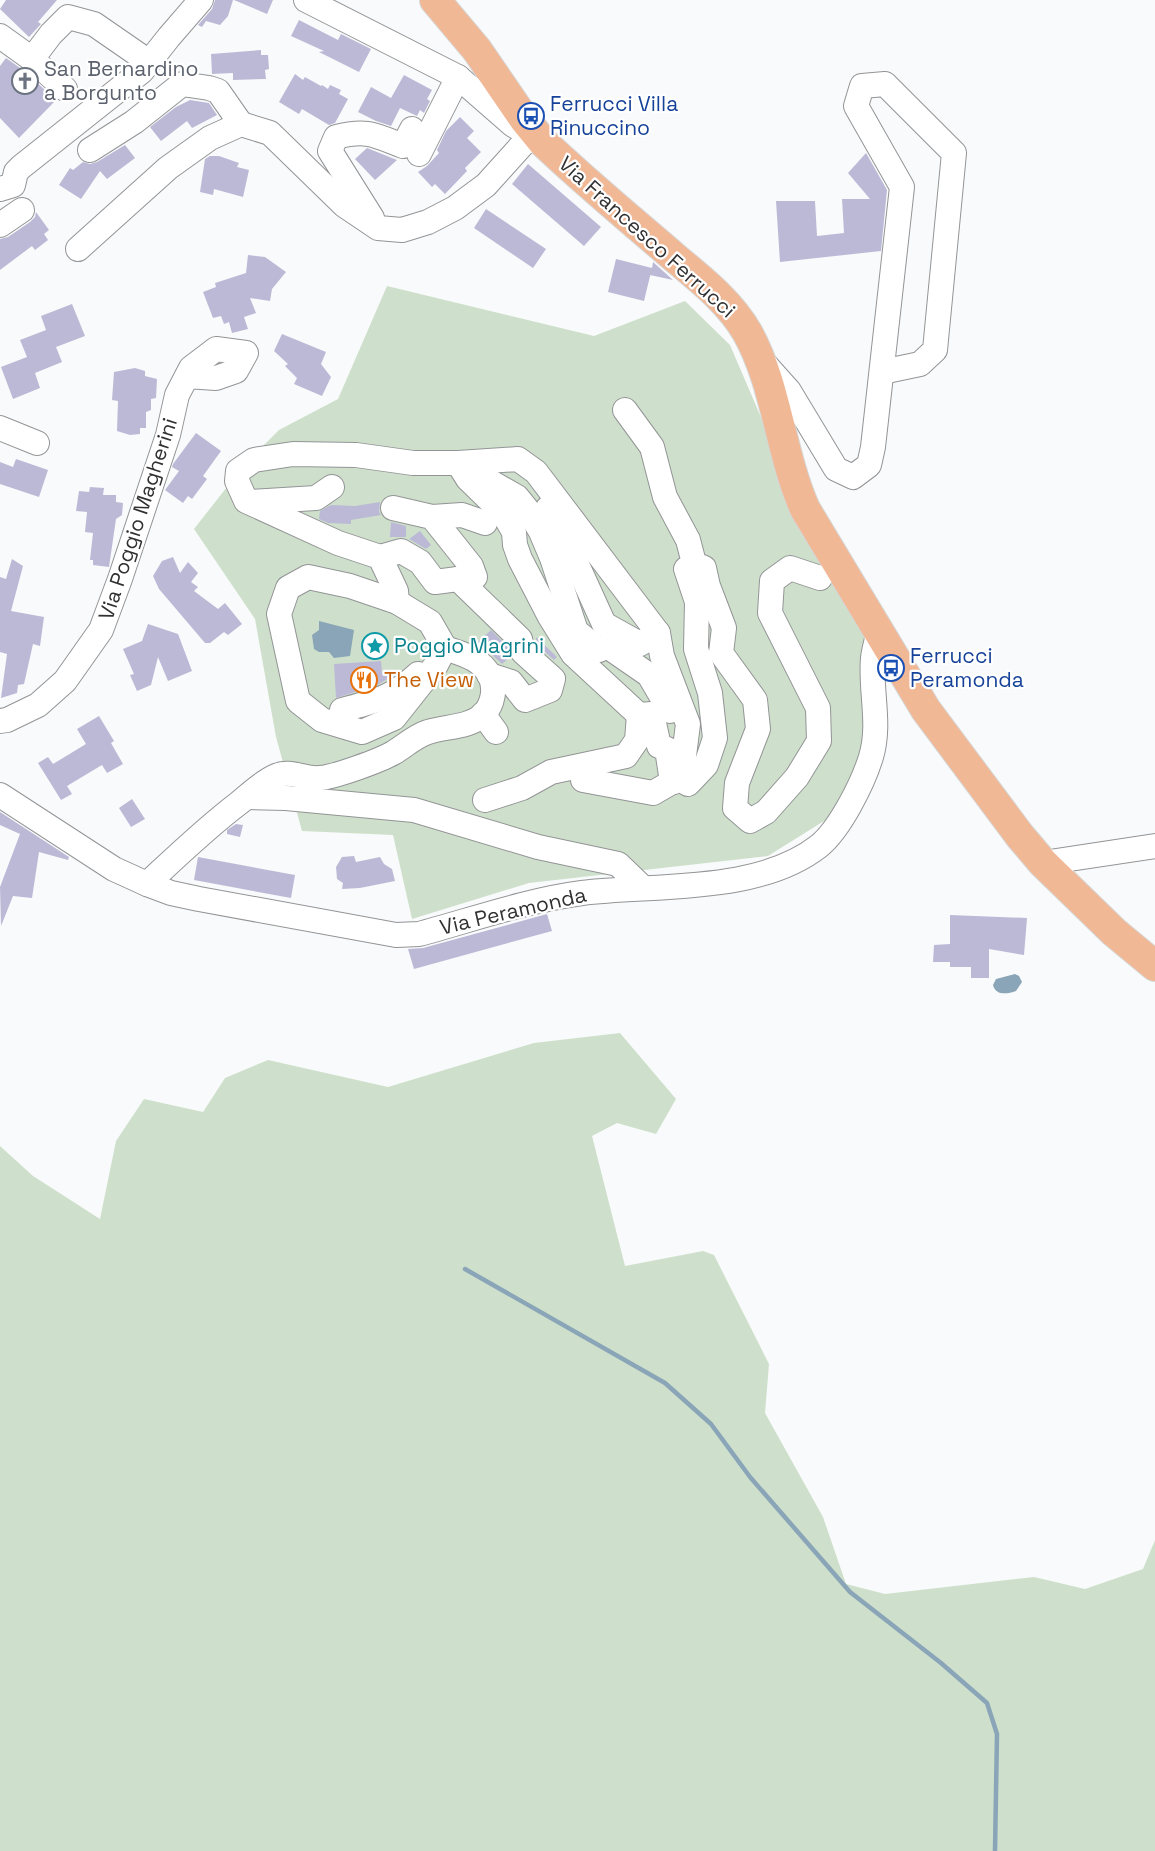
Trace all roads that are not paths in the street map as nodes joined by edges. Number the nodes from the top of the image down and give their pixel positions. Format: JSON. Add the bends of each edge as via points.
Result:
{"nodes":[{"id":1,"x":201,"y":0,"type":"edge"},
{"id":2,"x":306,"y":0,"type":"edge"},
{"id":3,"x":435,"y":0,"type":"edge"},
{"id":4,"x":0,"y":36,"type":"edge"},
{"id":5,"x":32,"y":59,"type":"junction"},
{"id":6,"x":149,"y":62,"type":"junction"},
{"id":7,"x":458,"y":77,"type":"junction"},
{"id":8,"x":65,"y":89,"type":"dead end"},
{"id":9,"x":240,"y":124,"type":"junction"},
{"id":10,"x":412,"y":129,"type":"dead end"},
{"id":11,"x":536,"y":134,"type":"junction"},
{"id":12,"x":90,"y":150,"type":"dead end"},
{"id":13,"x":419,"y":154,"type":"dead end"},
{"id":14,"x":0,"y":189,"type":"edge"},
{"id":15,"x":22,"y":210,"type":"dead end"},
{"id":16,"x":0,"y":225,"type":"edge"},
{"id":17,"x":378,"y":228,"type":"junction"},
{"id":18,"x":78,"y":249,"type":"dead end"},
{"id":19,"x":246,"y":353,"type":"dead end"},
{"id":20,"x":758,"y":357,"type":"junction"},
{"id":21,"x":882,"y":372,"type":"junction"},
{"id":22,"x":625,"y":410,"type":"dead end"},
{"id":23,"x":0,"y":428,"type":"edge"},
{"id":24,"x":38,"y":443,"type":"dead end"},
{"id":25,"x":458,"y":463,"type":"junction"},
{"id":26,"x":536,"y":472,"type":"junction"},
{"id":27,"x":332,"y":487,"type":"dead end"},
{"id":28,"x":248,"y":502,"type":"junction"},
{"id":29,"x":393,"y":508,"type":"dead end"},
{"id":30,"x":432,"y":517,"type":"junction"},
{"id":31,"x":485,"y":523,"type":"dead end"},
{"id":32,"x":380,"y":556,"type":"junction"},
{"id":33,"x":694,"y":563,"type":"junction"},
{"id":34,"x":820,"y":578,"type":"dead end"},
{"id":35,"x":458,"y":579,"type":"junction"},
{"id":36,"x":398,"y":602,"type":"junction"},
{"id":37,"x":879,"y":631,"type":"junction"},
{"id":38,"x":658,"y":633,"type":"junction"},
{"id":39,"x":441,"y":657,"type":"junction"},
{"id":40,"x":489,"y":675,"type":"junction"},
{"id":41,"x":342,"y":710,"type":"dead end"},
{"id":42,"x":639,"y":714,"type":"junction"},
{"id":43,"x":0,"y":721,"type":"edge"},
{"id":44,"x":667,"y":748,"type":"junction"},
{"id":45,"x":583,"y":780,"type":"dead end"},
{"id":46,"x":680,"y":783,"type":"junction"},
{"id":47,"x":0,"y":795,"type":"edge"},
{"id":48,"x":246,"y":797,"type":"junction"},
{"id":49,"x":485,"y":800,"type":"dead end"},
{"id":50,"x":1155,"y":846,"type":"edge"},
{"id":51,"x":1043,"y":863,"type":"junction"},
{"id":52,"x":147,"y":884,"type":"junction"},
{"id":53,"x":643,"y":888,"type":"junction"},
{"id":54,"x":1155,"y":966,"type":"edge"}],
"edges":[{"from":1,"to":6,"type":"street"},
{"from":2,"to":7,"type":"street"},
{"from":3,"to":11,"type":"main road","name":"Via Francesco Ferrucci"},
{"from":4,"to":5,"type":"street"},
{"from":5,"to":6,"type":"street","via":[[68,17],[94,24]]},
{"from":5,"to":8,"type":"street"},
{"from":6,"to":14,"type":"street","via":[[21,167],[13,185]]},
{"from":7,"to":11,"type":"street","via":[[513,124]]},
{"from":7,"to":13,"type":"street"},
{"from":9,"to":12,"type":"street","via":[[218,91],[182,84]]},
{"from":9,"to":17,"type":"street","via":[[270,133],[344,205]]},
{"from":9,"to":18,"type":"street","via":[[210,138],[168,168]]},
{"from":10,"to":17,"type":"street","via":[[403,146],[369,133],[350,133],[336,137],[330,152]]},
{"from":11,"to":17,"type":"street","via":[[486,185],[455,208],[402,230]]},
{"from":11,"to":20,"type":"main road","name":"Via Francesco Ferrucci","via":[[723,301],[746,330]]},
{"from":15,"to":16,"type":"street"},
{"from":19,"to":43,"type":"street","name":"Via Poggio Magherini","via":[[216,349],[191,369],[177,395],[168,435],[101,630],[65,681],[38,705]]},
{"from":20,"to":21,"type":"street","via":[[789,392],[836,469],[853,477],[869,465]]},
{"from":20,"to":37,"type":"main road","name":"Via Francesco Ferrucci","via":[[805,509]]},
{"from":21,"to":21,"type":"street","via":[[902,187],[856,106],[862,86],[885,84],[954,153],[935,351],[920,364]]},
{"from":22,"to":33,"type":"street","via":[[652,447],[665,497],[688,540]]},
{"from":23,"to":24,"type":"street"},
{"from":25,"to":26,"type":"street","via":[[518,459]]},
{"from":25,"to":28,"type":"street","via":[[293,454],[254,460],[238,471],[237,482]]},
{"from":25,"to":42,"type":"street","via":[[503,513],[514,532],[520,559],[573,654]]},
{"from":25,"to":44,"type":"street","via":[[517,497],[530,513],[552,558],[576,631],[599,650],[607,645],[649,675],[678,726]]},
{"from":26,"to":38,"type":"street"},
{"from":26,"to":38,"type":"street","via":[[543,499],[604,624],[640,644]]},
{"from":27,"to":28,"type":"street","via":[[316,498]]},
{"from":28,"to":32,"type":"street","via":[[338,543]]},
{"from":29,"to":30,"type":"street"},
{"from":30,"to":31,"type":"street","via":[[462,515]]},
{"from":30,"to":35,"type":"street","via":[[471,566],[475,577]]},
{"from":32,"to":35,"type":"street","via":[[401,551],[420,562],[435,582]]},
{"from":32,"to":36,"type":"street"},
{"from":33,"to":34,"type":"street","via":[[704,568],[724,628],[721,653],[755,700],[758,729],[737,783],[735,808],[750,821],[766,812],[797,777],[819,741],[819,708],[770,613],[772,581],[790,568]]},
{"from":33,"to":46,"type":"street","via":[[686,569],[697,602],[696,649],[711,693],[715,738],[706,765]]},
{"from":35,"to":40,"type":"street","via":[[520,639],[523,652],[553,679],[550,690],[525,700],[511,682]]},
{"from":36,"to":39,"type":"street","via":[[430,622]]},
{"from":36,"to":39,"type":"street","via":[[350,585],[308,577],[288,588],[279,614],[298,701],[322,720],[362,732],[394,718]]},
{"from":37,"to":51,"type":"main road","name":"Via Francesco Ferrucci","via":[[926,710]]},
{"from":37,"to":53,"type":"street","name":"Via Peramonda","via":[[873,659],[876,738],[864,774],[832,832],[805,855],[757,874],[701,884]]},
{"from":38,"to":46,"type":"street","via":[[662,656],[688,724]]},
{"from":39,"to":40,"type":"street","via":[[473,658]]},
{"from":39,"to":41,"type":"street","via":[[382,699]]},
{"from":40,"to":48,"type":"street","via":[[494,691],[484,722],[429,732],[387,756],[331,776],[314,779],[281,774]]},
{"from":42,"to":44,"type":"street","via":[[651,714],[659,746]]},
{"from":42,"to":49,"type":"street","via":[[637,740],[626,756],[551,772],[522,788]]},
{"from":44,"to":46,"type":"street"},
{"from":45,"to":46,"type":"street","via":[[654,793]]},
{"from":47,"to":52,"type":"street","name":"Via Peramonda","via":[[114,869]]},
{"from":48,"to":52,"type":"street"},
{"from":48,"to":53,"type":"street","via":[[414,810],[538,847],[618,864]]},
{"from":50,"to":51,"type":"street"},
{"from":51,"to":54,"type":"main road","name":"Via Francesco Ferrucci"},
{"from":52,"to":53,"type":"street","name":"Via Peramonda","via":[[199,899],[409,936],[562,896]]}]}
